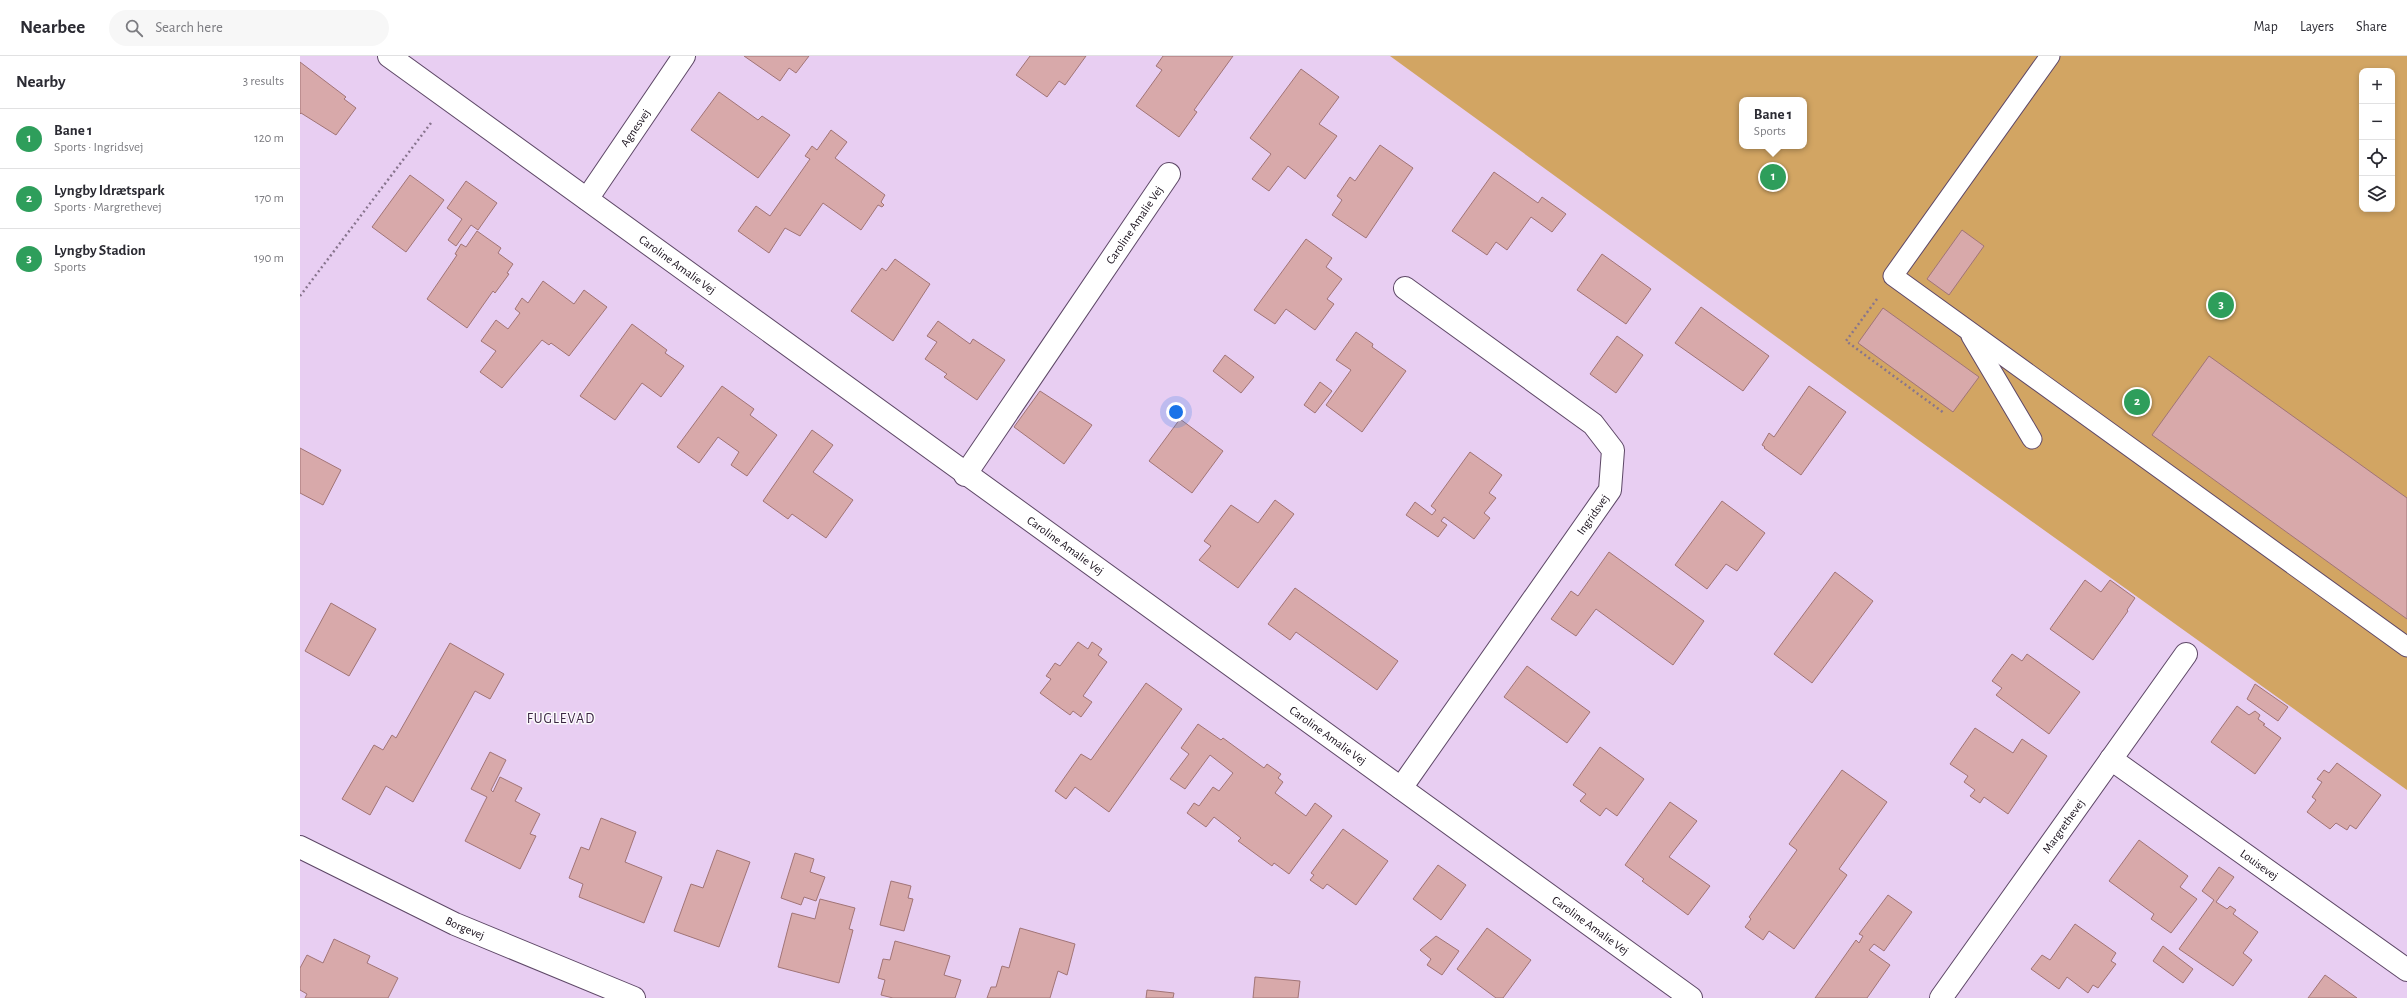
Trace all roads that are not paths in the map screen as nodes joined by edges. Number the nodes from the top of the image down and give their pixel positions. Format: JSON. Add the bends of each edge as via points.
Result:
{"nodes":[{"id":1,"x":389,"y":56,"type":"edge"},
{"id":2,"x":684,"y":56,"type":"edge"},
{"id":3,"x":2050,"y":56,"type":"edge"},
{"id":4,"x":1169,"y":174,"type":"dead end"},
{"id":5,"x":587,"y":199,"type":"junction"},
{"id":6,"x":1405,"y":288,"type":"dead end"},
{"id":7,"x":1967,"y":329,"type":"junction"},
{"id":8,"x":2032,"y":439,"type":"dead end"},
{"id":9,"x":964,"y":474,"type":"junction"},
{"id":10,"x":2407,"y":647,"type":"edge"},
{"id":11,"x":2186,"y":654,"type":"dead end"},
{"id":12,"x":2112,"y":759,"type":"junction"},
{"id":13,"x":1400,"y":788,"type":"junction"},
{"id":14,"x":300,"y":847,"type":"edge"},
{"id":15,"x":2407,"y":970,"type":"edge"},
{"id":16,"x":634,"y":998,"type":"edge"},
{"id":17,"x":1691,"y":998,"type":"edge"},
{"id":18,"x":1941,"y":998,"type":"edge"}],
"edges":[{"from":1,"to":5,"type":"street","name":"Caroline Amalie Vej"},
{"from":2,"to":5,"type":"street","name":"Agnesvej"},
{"from":3,"to":7,"type":"lane","via":[[1894,276]]},
{"from":4,"to":9,"type":"street","name":"Caroline Amalie Vej"},
{"from":5,"to":9,"type":"street","name":"Caroline Amalie Vej"},
{"from":6,"to":13,"type":"street","name":"Ingridsvej","via":[[1593,424],[1613,450],[1610,490]]},
{"from":7,"to":8,"type":"lane"},
{"from":7,"to":10,"type":"lane"},
{"from":9,"to":13,"type":"street","name":"Caroline Amalie Vej"},
{"from":11,"to":12,"type":"street","name":"Margrethevej"},
{"from":12,"to":15,"type":"street","name":"Louisevej"},
{"from":12,"to":18,"type":"street","name":"Margrethevej"},
{"from":13,"to":17,"type":"street","name":"Caroline Amalie Vej"},
{"from":14,"to":16,"type":"street","name":"Borgevej","via":[[455,924]]}]}
